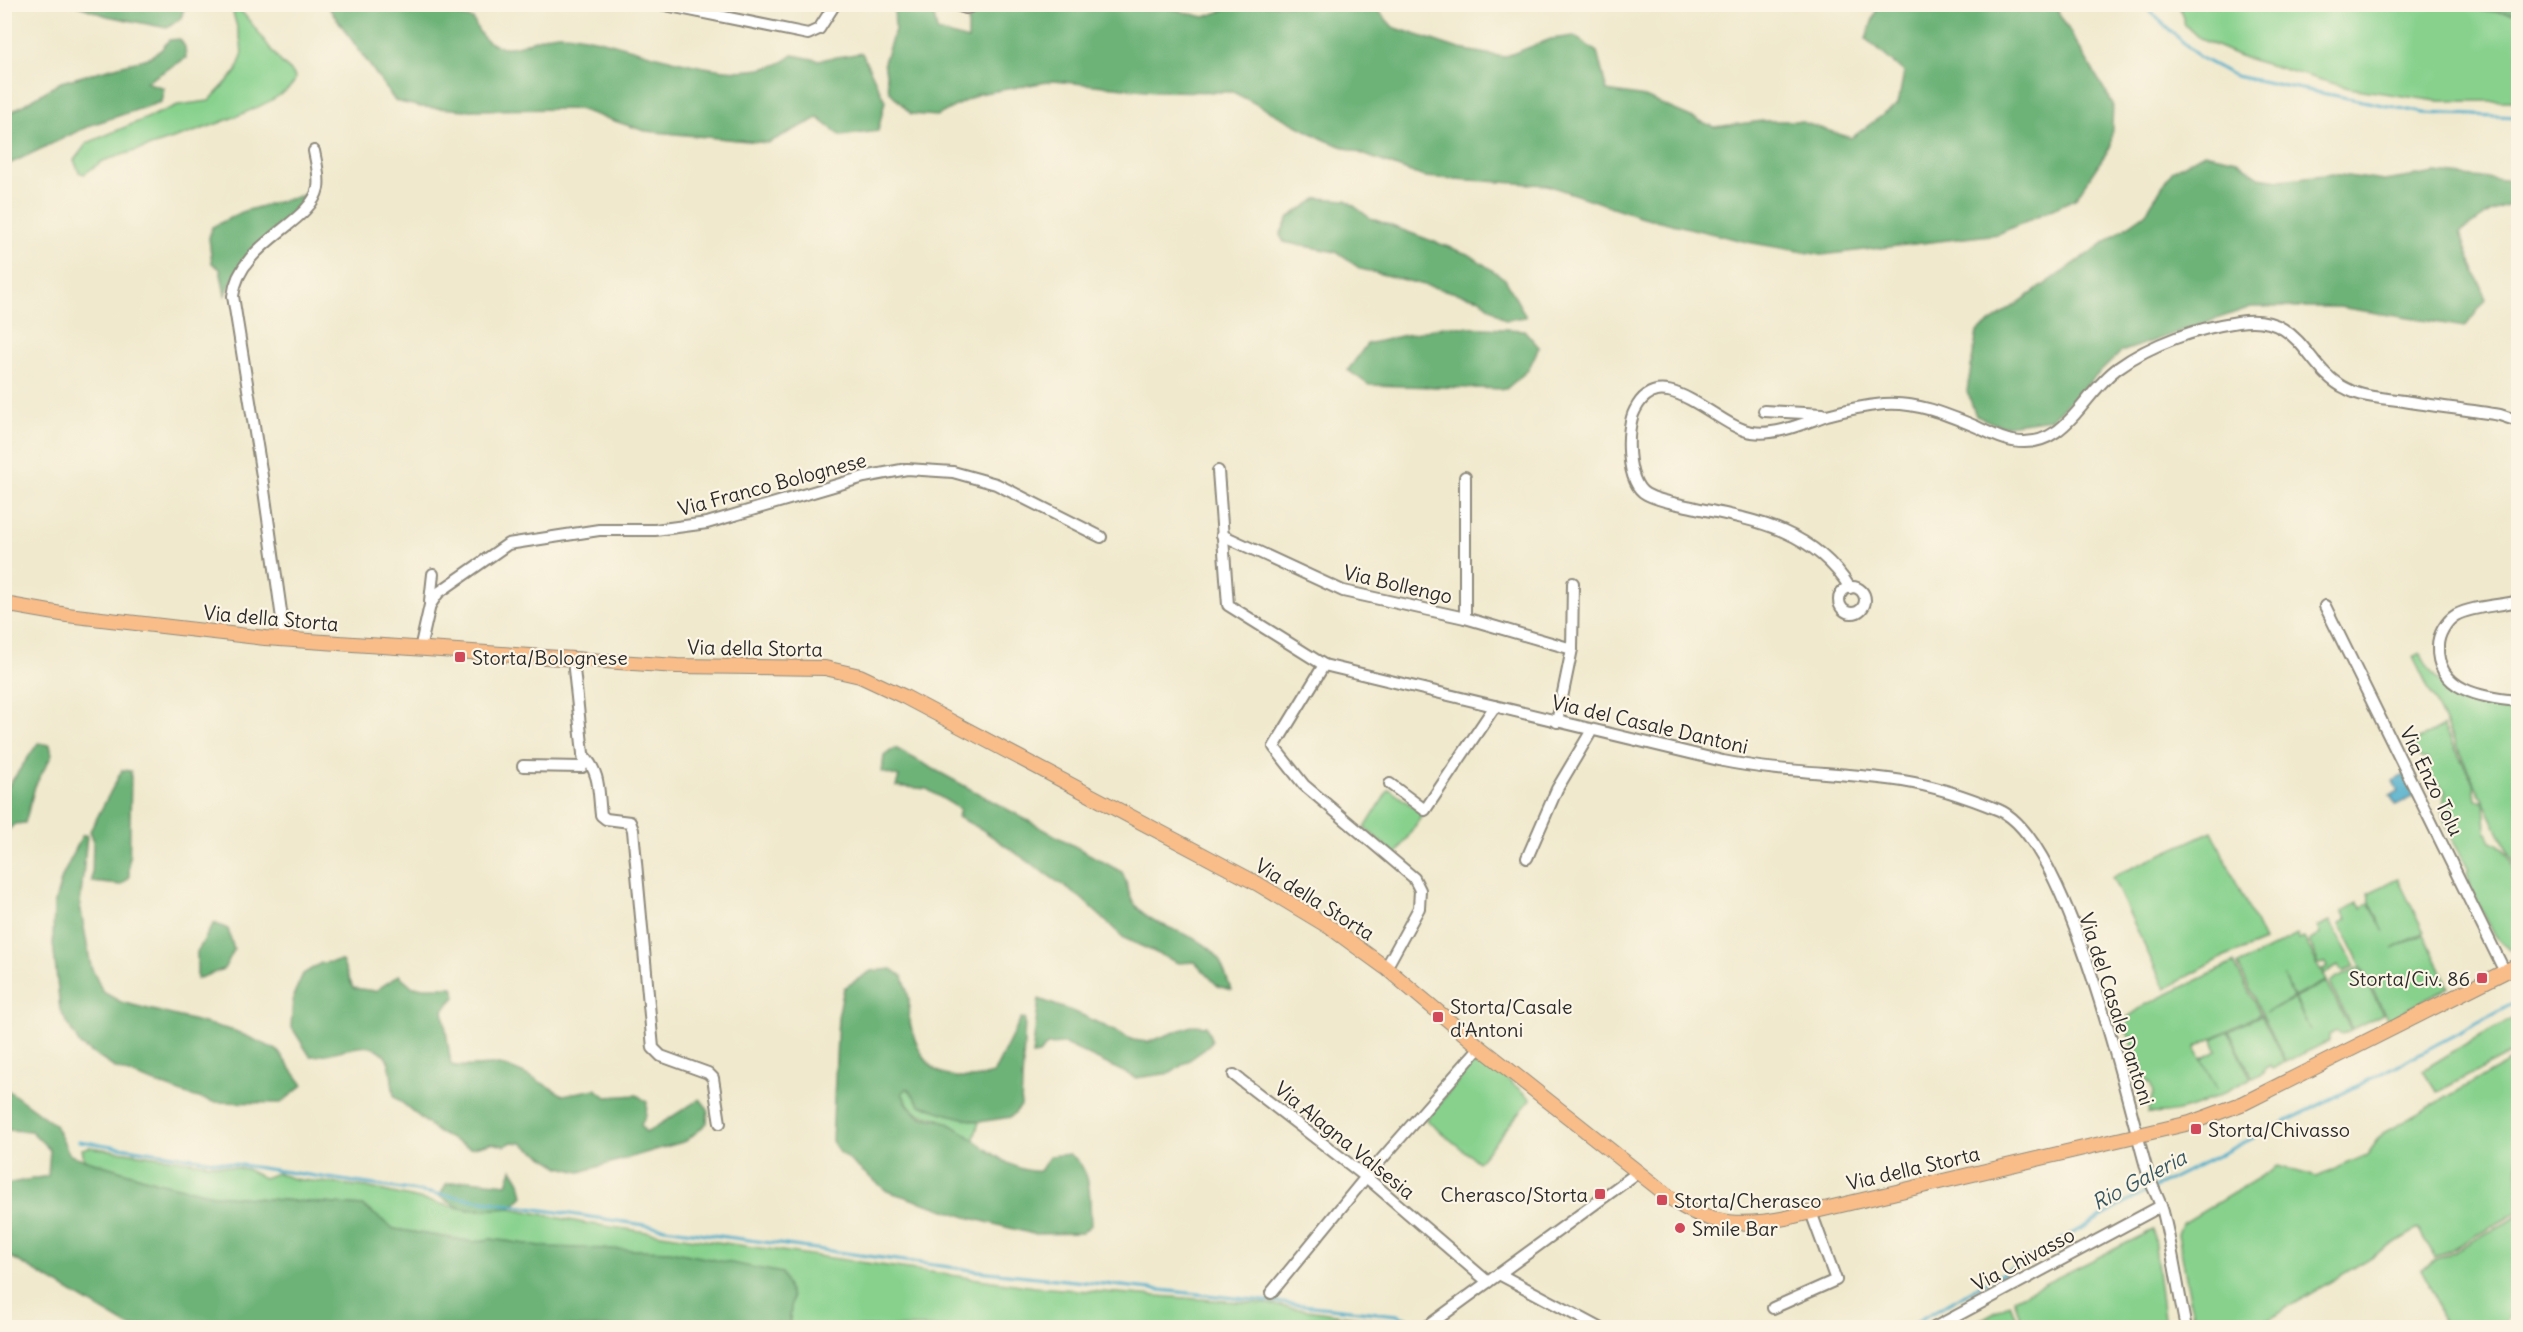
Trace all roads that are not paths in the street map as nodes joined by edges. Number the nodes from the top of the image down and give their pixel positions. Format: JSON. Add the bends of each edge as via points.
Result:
{"nodes":[{"id":1,"x":660,"y":4,"type":"edge"},
{"id":2,"x":835,"y":4,"type":"edge"},
{"id":3,"x":953,"y":4,"type":"edge"},
{"id":4,"x":979,"y":4,"type":"edge"},
{"id":5,"x":314,"y":151,"type":"dead end"},
{"id":6,"x":1764,"y":411,"type":"dead end"},
{"id":7,"x":1830,"y":415,"type":"junction"},
{"id":8,"x":2518,"y":421,"type":"edge"},
{"id":9,"x":253,"y":468,"type":"dead end"},
{"id":10,"x":1218,"y":471,"type":"dead end"},
{"id":11,"x":1465,"y":477,"type":"dead end"},
{"id":12,"x":266,"y":516,"type":"junction"},
{"id":13,"x":1222,"y":535,"type":"junction"},
{"id":14,"x":1101,"y":537,"type":"dead end"},
{"id":15,"x":433,"y":574,"type":"dead end"},
{"id":16,"x":1573,"y":583,"type":"dead end"},
{"id":17,"x":1850,"y":588,"type":"dead end"},
{"id":18,"x":2518,"y":601,"type":"edge"},
{"id":19,"x":4,"y":604,"type":"edge"},
{"id":20,"x":2325,"y":606,"type":"dead end"},
{"id":21,"x":429,"y":611,"type":"junction"},
{"id":22,"x":1465,"y":618,"type":"junction"},
{"id":23,"x":285,"y":640,"type":"junction"},
{"id":24,"x":420,"y":649,"type":"junction"},
{"id":25,"x":1572,"y":649,"type":"junction"},
{"id":26,"x":573,"y":660,"type":"junction"},
{"id":27,"x":1324,"y":665,"type":"junction"},
{"id":28,"x":2518,"y":701,"type":"edge"},
{"id":29,"x":1494,"y":705,"type":"junction"},
{"id":30,"x":1557,"y":722,"type":"junction"},
{"id":31,"x":1592,"y":730,"type":"junction"},
{"id":32,"x":583,"y":755,"type":"junction"},
{"id":33,"x":523,"y":766,"type":"dead end"},
{"id":34,"x":1390,"y":784,"type":"dead end"},
{"id":35,"x":1527,"y":858,"type":"dead end"},
{"id":36,"x":2518,"y":965,"type":"edge"},
{"id":37,"x":1386,"y":968,"type":"junction"},
{"id":38,"x":2505,"y":972,"type":"junction"},
{"id":39,"x":1480,"y":1047,"type":"junction"},
{"id":40,"x":1234,"y":1075,"type":"dead end"},
{"id":41,"x":720,"y":1123,"type":"dead end"},
{"id":42,"x":2138,"y":1135,"type":"junction"},
{"id":43,"x":1637,"y":1173,"type":"junction"},
{"id":44,"x":1366,"y":1177,"type":"junction"},
{"id":45,"x":2161,"y":1206,"type":"junction"},
{"id":46,"x":1811,"y":1212,"type":"junction"},
{"id":47,"x":1499,"y":1274,"type":"junction"},
{"id":48,"x":1488,"y":1282,"type":"junction"},
{"id":49,"x":1271,"y":1293,"type":"dead end"},
{"id":50,"x":1773,"y":1308,"type":"dead end"},
{"id":51,"x":1428,"y":1325,"type":"edge"},
{"id":52,"x":1600,"y":1328,"type":"edge"},
{"id":53,"x":1934,"y":1328,"type":"edge"},
{"id":54,"x":2186,"y":1328,"type":"edge"}],
"edges":[{"from":1,"to":2,"type":"street","via":[[802,33],[813,33]]},
{"from":3,"to":4,"type":"street","via":[[969,8]]},
{"from":5,"to":12,"type":"street","via":[[318,186],[314,198],[256,250],[234,288]]},
{"from":6,"to":7,"type":"street"},
{"from":7,"to":8,"type":"street","via":[[1885,404],[1914,405],[1944,412],[2012,441],[2040,440],[2066,426],[2097,386],[2141,354],[2196,332],[2250,321],[2278,327],[2294,336],[2328,375],[2352,392]]},
{"from":7,"to":17,"type":"street","via":[[1776,431],[1749,432],[1679,393],[1656,392],[1639,404],[1632,417],[1631,471],[1638,488],[1652,497],[1754,520],[1797,537],[1823,555]]},
{"from":9,"to":12,"type":"street"},
{"from":10,"to":13,"type":"street"},
{"from":11,"to":22,"type":"street"},
{"from":12,"to":23,"type":"street"},
{"from":13,"to":22,"type":"street","name":"Via Bollengo","via":[[1333,588]]},
{"from":13,"to":27,"type":"street","name":"Via del Casale Dantoni","via":[[1228,605]]},
{"from":14,"to":21,"type":"street","name":"Via Franco Bolognese","via":[[996,484],[953,472],[907,469],[864,477],[707,523],[655,530],[598,530],[508,544],[444,587]]},
{"from":15,"to":21,"type":"street","name":"Via Franco Bolognese"},
{"from":16,"to":25,"type":"street"},
{"from":18,"to":28,"type":"street","via":[[2456,615],[2441,633],[2438,650],[2442,671],[2454,685],[2471,693]]},
{"from":19,"to":23,"type":"main road","name":"Via della Storta"},
{"from":20,"to":38,"type":"street","name":"Via Enzo Tolu"},
{"from":21,"to":24,"type":"street","name":"Via Franco Bolognese"},
{"from":22,"to":25,"type":"street","name":"Via Bollengo"},
{"from":23,"to":24,"type":"main road","name":"Via della Storta"},
{"from":24,"to":26,"type":"main road","name":"Via della Storta"},
{"from":25,"to":30,"type":"street"},
{"from":26,"to":32,"type":"street"},
{"from":26,"to":37,"type":"main road","name":"Via della Storta","via":[[825,668],[860,676],[1258,884],[1331,928]]},
{"from":27,"to":29,"type":"street","name":"Via del Casale Dantoni"},
{"from":27,"to":37,"type":"street","via":[[1274,747],[1304,785],[1403,866],[1418,884],[1419,908]]},
{"from":29,"to":30,"type":"street","name":"Via del Casale Dantoni"},
{"from":29,"to":34,"type":"street","via":[[1425,810]]},
{"from":30,"to":31,"type":"street","name":"Via del Casale Dantoni"},
{"from":31,"to":35,"type":"street","via":[[1557,789]]},
{"from":31,"to":42,"type":"street","name":"Via del Casale Dantoni","via":[[1749,766],[1905,782],[2000,810],[2011,817],[2041,857],[2076,933],[2093,978]]},
{"from":32,"to":33,"type":"street","via":[[582,767],[577,769]]},
{"from":32,"to":41,"type":"street","via":[[594,766],[601,815],[630,822],[633,830],[653,1048],[661,1056],[713,1078]]},
{"from":36,"to":38,"type":"main road","name":"Via della Storta"},
{"from":37,"to":39,"type":"main road","name":"Via della Storta"},
{"from":38,"to":42,"type":"main road","name":"Via della Storta","via":[[2244,1103],[2190,1123]]},
{"from":39,"to":43,"type":"main road","name":"Via della Storta"},
{"from":39,"to":44,"type":"street"},
{"from":40,"to":44,"type":"street","name":"Via Alagna Valsesia"},
{"from":42,"to":45,"type":"street","via":[[2148,1176]]},
{"from":42,"to":46,"type":"main road","name":"Via della Storta"},
{"from":43,"to":46,"type":"main road","name":"Via della Storta","via":[[1690,1212],[1720,1222],[1758,1224]]},
{"from":43,"to":47,"type":"street"},
{"from":44,"to":48,"type":"street","name":"Via Alagna Valsesia"},
{"from":44,"to":49,"type":"street"},
{"from":45,"to":53,"type":"street","name":"Via Chivasso"},
{"from":45,"to":54,"type":"street"},
{"from":46,"to":50,"type":"street","via":[[1836,1280]]},
{"from":47,"to":48,"type":"street"},
{"from":47,"to":52,"type":"street"},
{"from":48,"to":51,"type":"street"}]}
